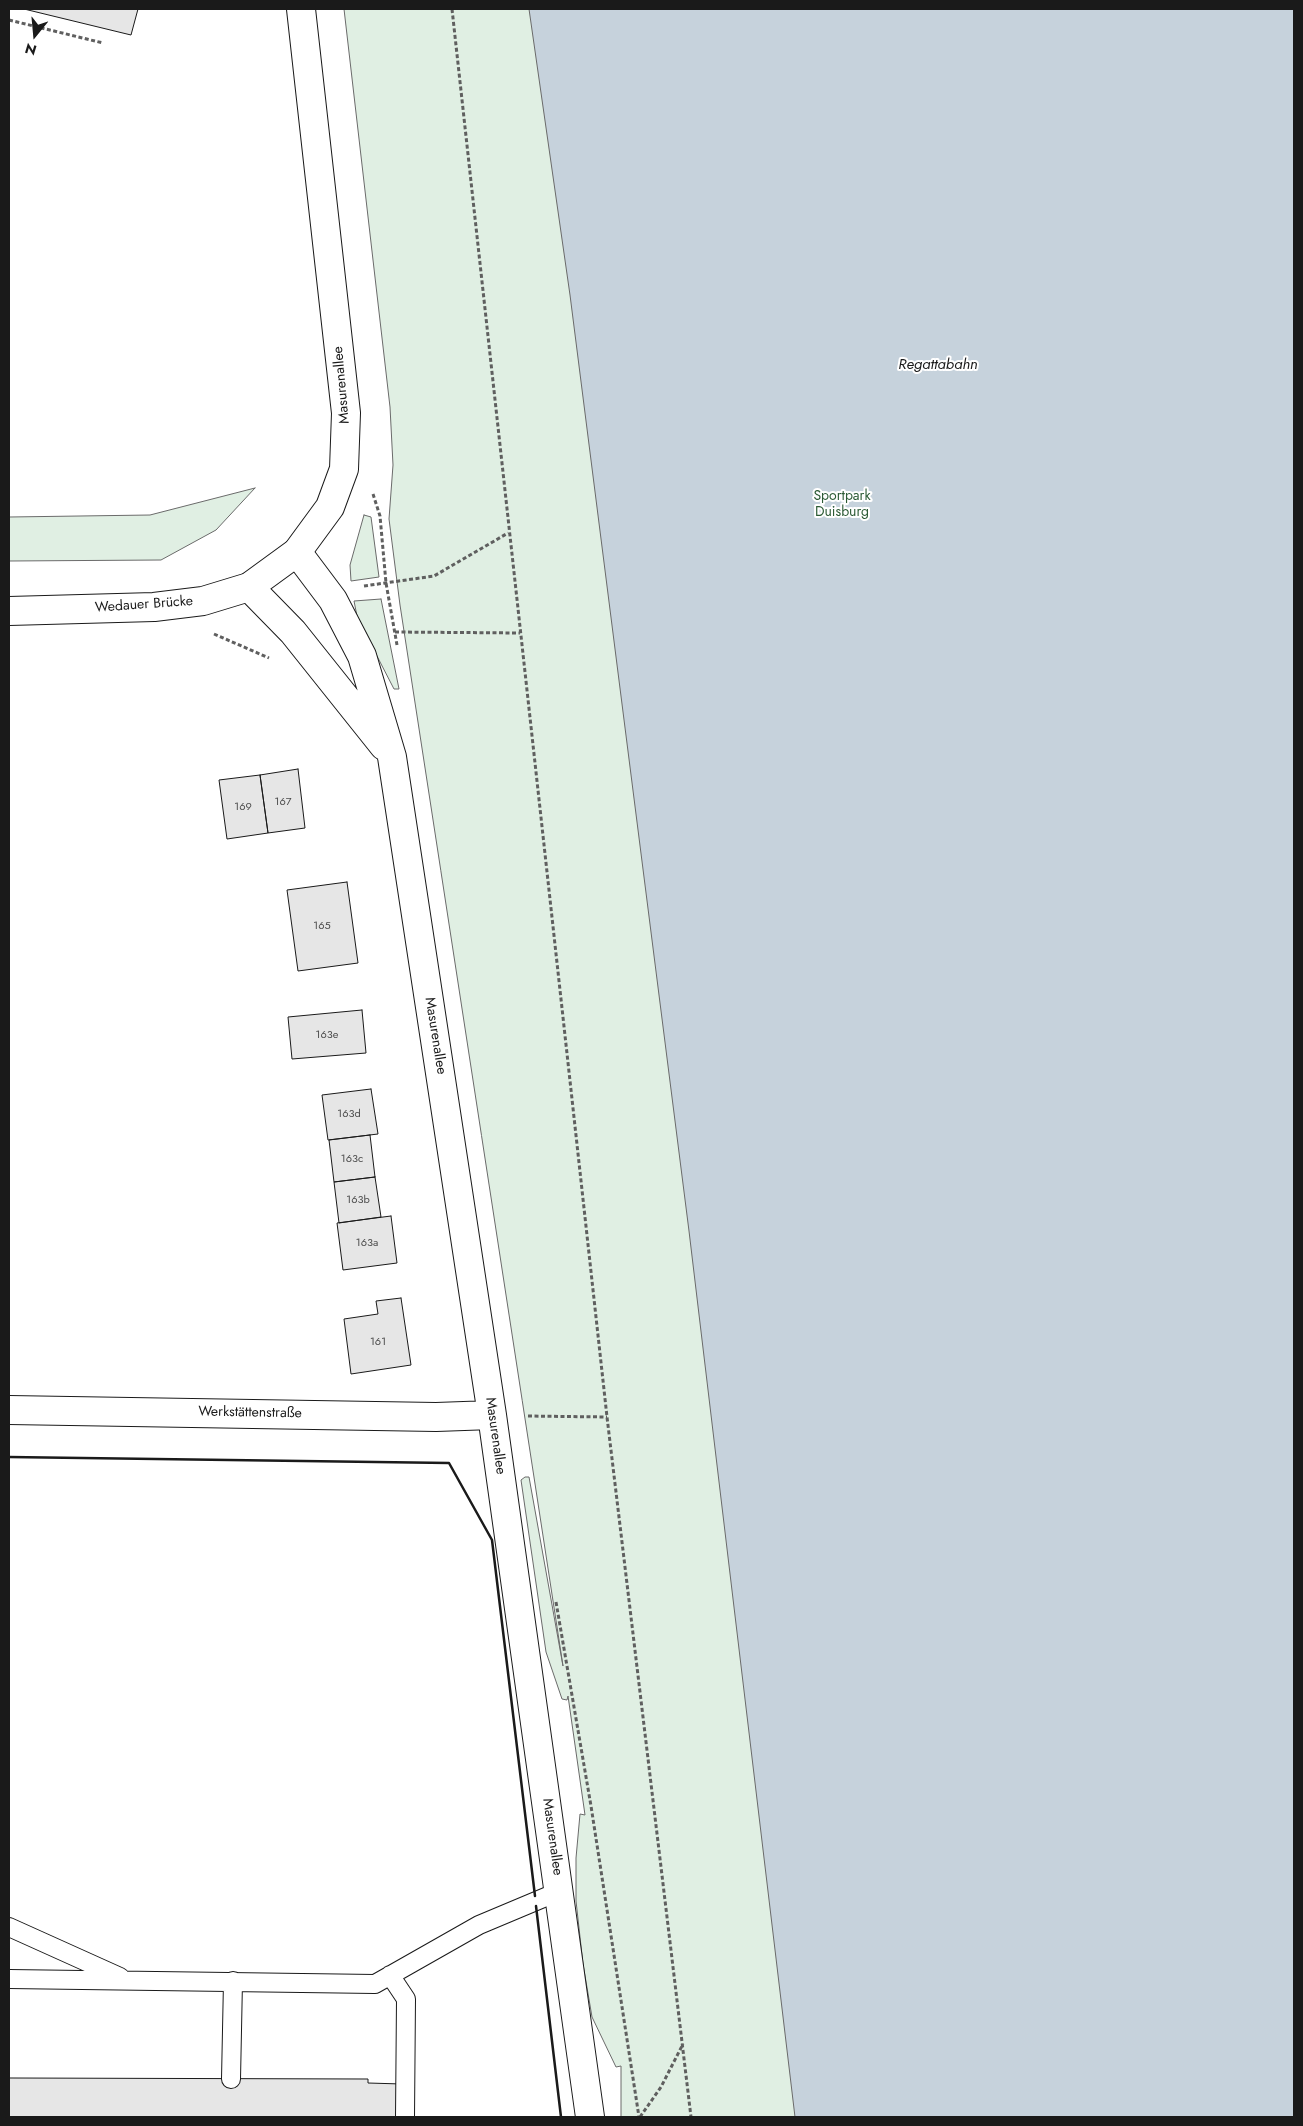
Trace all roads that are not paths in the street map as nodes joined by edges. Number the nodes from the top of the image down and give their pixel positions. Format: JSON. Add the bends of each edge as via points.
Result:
{"nodes":[{"id":1,"x":302,"y":9,"type":"edge"},
{"id":2,"x":297,"y":552,"type":"junction"},
{"id":3,"x":249,"y":587,"type":"junction"},
{"id":4,"x":9,"y":611,"type":"edge"},
{"id":5,"x":392,"y":756,"type":"junction"},
{"id":6,"x":9,"y":1410,"type":"edge"},
{"id":7,"x":492,"y":1415,"type":"junction"},
{"id":8,"x":560,"y":1890,"type":"junction"},
{"id":9,"x":9,"y":1927,"type":"edge"},
{"id":10,"x":390,"y":1975,"type":"junction"},
{"id":11,"x":9,"y":1979,"type":"edge"},
{"id":12,"x":128,"y":1980,"type":"junction"},
{"id":13,"x":233,"y":1981,"type":"junction"},
{"id":14,"x":231,"y":2079,"type":"dead end"},
{"id":15,"x":406,"y":2117,"type":"edge"},
{"id":16,"x":590,"y":2117,"type":"edge"}],
"edges":[{"from":1,"to":2,"type":"street","name":"Masurenallee","via":[[346,413],[344,469],[330,507]]},
{"from":2,"to":3,"type":"street","name":"Wedauer Brücke"},
{"from":2,"to":5,"type":"street","name":"Masurenallee","via":[[334,600],[362,656]]},
{"from":3,"to":4,"type":"street","name":"Wedauer Brücke","via":[[203,601],[154,607]]},
{"from":3,"to":5,"type":"street","name":"Masurenallee","via":[[293,632]]},
{"from":5,"to":7,"type":"street","name":"Masurenallee"},
{"from":6,"to":7,"type":"street","name":"Werkstättenstraße","via":[[436,1417]]},
{"from":7,"to":8,"type":"street","name":"Masurenallee"},
{"from":8,"to":10,"type":"lane","via":[[479,1925]]},
{"from":8,"to":16,"type":"street","name":"Masurenallee"},
{"from":9,"to":12,"type":"lane"},
{"from":10,"to":13,"type":"lane","via":[[374,1984]]},
{"from":10,"to":15,"type":"lane","via":[[406,1999]]},
{"from":11,"to":12,"type":"lane"},
{"from":12,"to":13,"type":"lane"},
{"from":13,"to":14,"type":"lane"}]}
